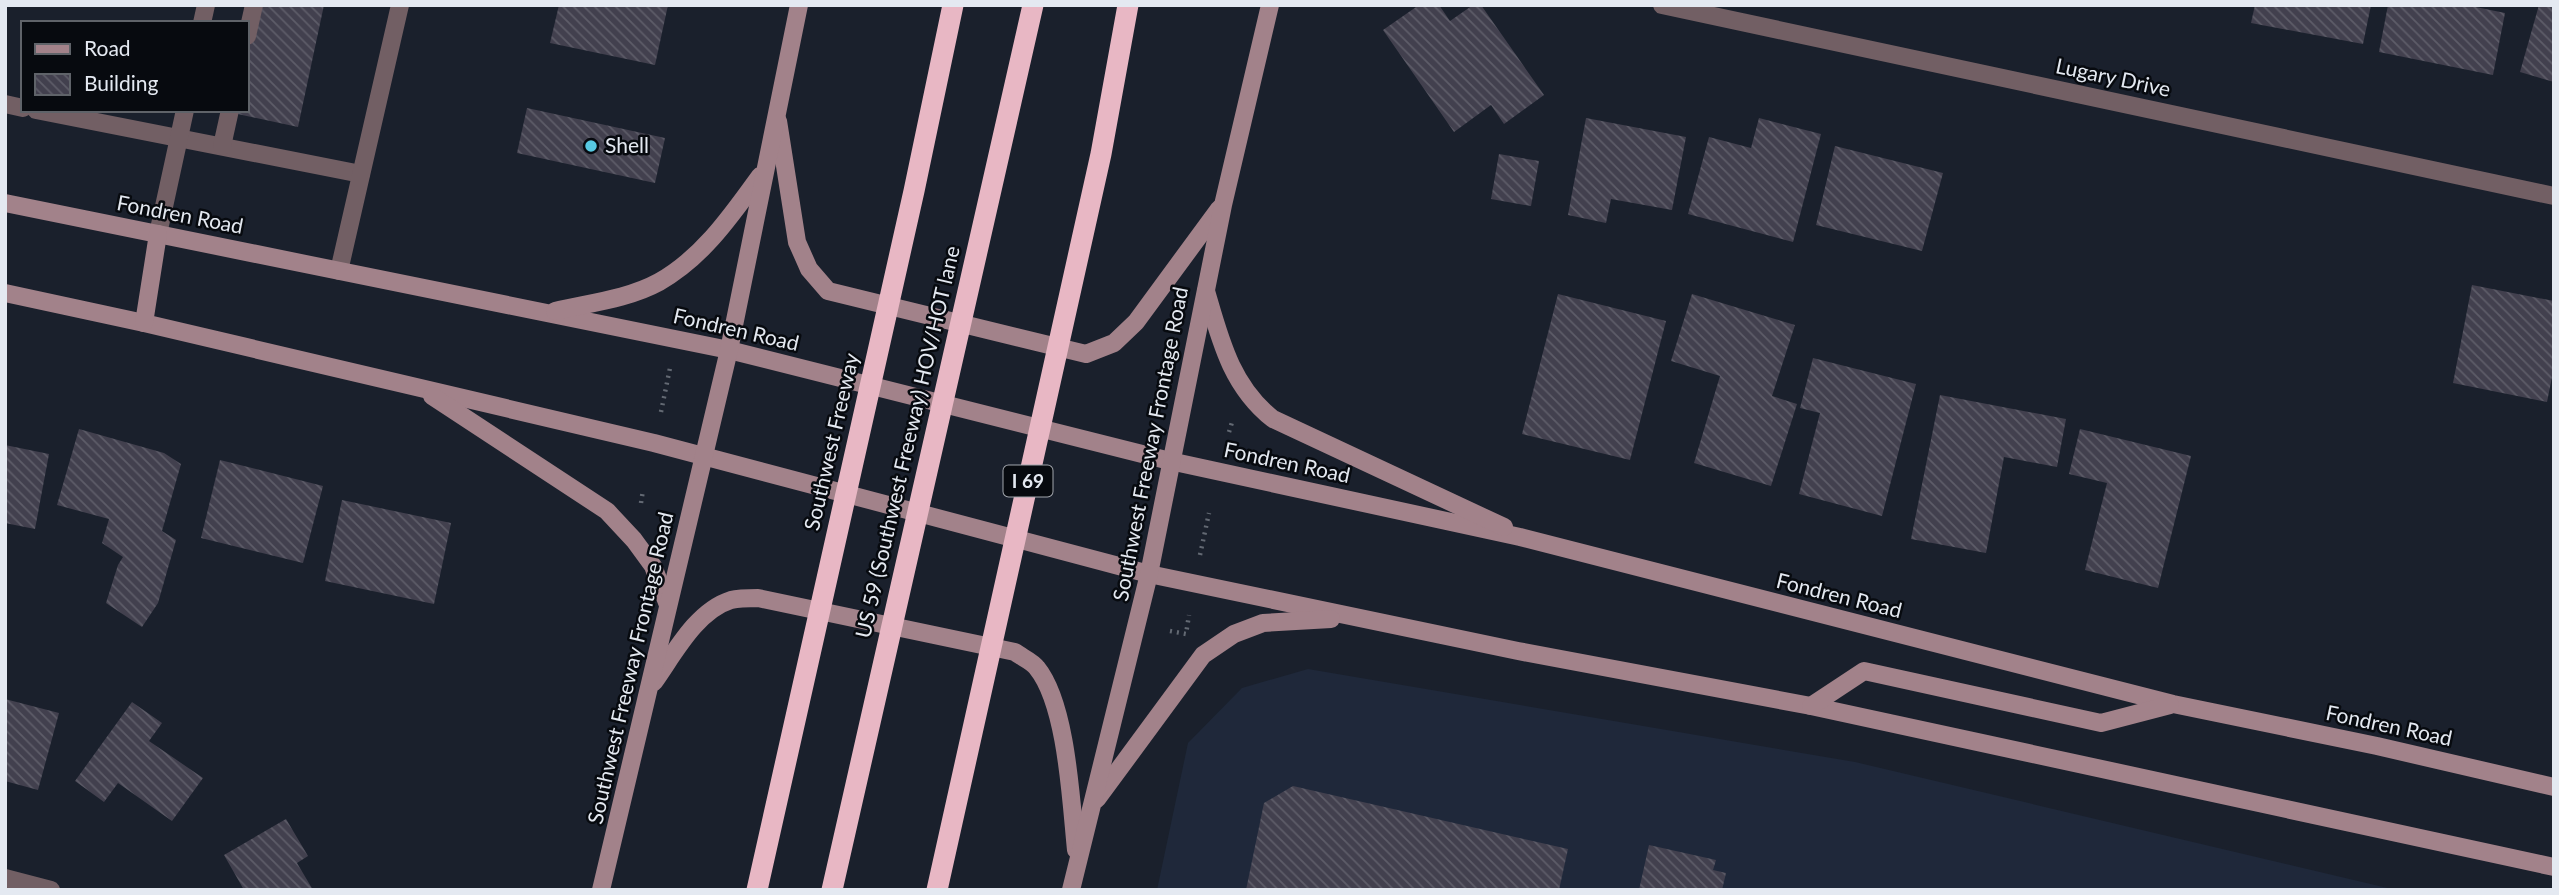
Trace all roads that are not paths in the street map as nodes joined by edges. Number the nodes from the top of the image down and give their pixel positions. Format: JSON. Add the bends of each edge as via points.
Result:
{"nodes":[{"id":1,"x":254,"y":5,"type":"edge"},
{"id":2,"x":400,"y":5,"type":"edge"},
{"id":3,"x":799,"y":5,"type":"edge"},
{"id":4,"x":953,"y":5,"type":"edge"},
{"id":5,"x":1033,"y":5,"type":"edge"},
{"id":6,"x":1128,"y":5,"type":"edge"},
{"id":7,"x":1270,"y":5,"type":"edge"},
{"id":8,"x":1662,"y":5,"type":"edge"},
{"id":9,"x":248,"y":32,"type":"edge"},
{"id":10,"x":776,"y":107,"type":"junction"},
{"id":11,"x":46,"y":112,"type":"edge"},
{"id":12,"x":185,"y":112,"type":"edge"},
{"id":13,"x":230,"y":112,"type":"edge"},
{"id":14,"x":179,"y":138,"type":"junction"},
{"id":15,"x":222,"y":146,"type":"junction"},
{"id":16,"x":764,"y":171,"type":"junction"},
{"id":17,"x":361,"y":174,"type":"junction"},
{"id":18,"x":2554,"y":196,"type":"edge"},
{"id":19,"x":5,"y":203,"type":"edge"},
{"id":20,"x":1223,"y":205,"type":"junction"},
{"id":21,"x":158,"y":234,"type":"junction"},
{"id":22,"x":339,"y":271,"type":"junction"},
{"id":23,"x":1206,"y":289,"type":"junction"},
{"id":24,"x":5,"y":293,"type":"edge"},
{"id":25,"x":548,"y":313,"type":"junction"},
{"id":26,"x":144,"y":323,"type":"junction"},
{"id":27,"x":729,"y":350,"type":"junction"},
{"id":28,"x":420,"y":388,"type":"junction"},
{"id":29,"x":705,"y":456,"type":"junction"},
{"id":30,"x":1170,"y":461,"type":"junction"},
{"id":31,"x":1542,"y":544,"type":"junction"},
{"id":32,"x":1149,"y":575,"type":"junction"},
{"id":33,"x":668,"y":605,"type":"junction"},
{"id":34,"x":1356,"y":617,"type":"junction"},
{"id":35,"x":647,"y":691,"type":"junction"},
{"id":36,"x":2173,"y":704,"type":"junction"},
{"id":37,"x":1811,"y":706,"type":"junction"},
{"id":38,"x":2554,"y":787,"type":"edge"},
{"id":39,"x":1091,"y":808,"type":"junction"},
{"id":40,"x":1077,"y":861,"type":"junction"},
{"id":41,"x":2554,"y":867,"type":"edge"},
{"id":42,"x":5,"y":878,"type":"edge"},
{"id":43,"x":51,"y":890,"type":"edge"},
{"id":44,"x":601,"y":890,"type":"edge"},
{"id":45,"x":757,"y":890,"type":"edge"},
{"id":46,"x":832,"y":890,"type":"edge"},
{"id":47,"x":937,"y":890,"type":"edge"},
{"id":48,"x":1071,"y":890,"type":"edge"}],
"edges":[{"from":1,"to":9,"type":"street"},
{"from":2,"to":17,"type":"street"},
{"from":3,"to":10,"type":"main road","name":"Southwest Freeway Frontage Road"},
{"from":4,"to":45,"type":"highway","name":"Southwest Freeway"},
{"from":5,"to":46,"type":"highway","name":"US 59 (Southwest Freeway) HOV/HOT lane"},
{"from":6,"to":47,"type":"highway","number":"I 69","via":[[1101,154]]},
{"from":7,"to":20,"type":"main road","name":"Southwest Freeway Frontage Road"},
{"from":8,"to":18,"type":"street","name":"Lugary Drive"},
{"from":10,"to":16,"type":"main road","name":"Southwest Freeway Frontage Road"},
{"from":10,"to":20,"type":"main road","via":[[797,242],[809,269],[828,291],[1086,354],[1114,344],[1136,322]]},
{"from":11,"to":14,"type":"street"},
{"from":12,"to":14,"type":"street"},
{"from":13,"to":15,"type":"street"},
{"from":14,"to":15,"type":"street"},
{"from":14,"to":21,"type":"street"},
{"from":15,"to":17,"type":"street"},
{"from":16,"to":25,"type":"main road","via":[[723,228],[658,282],[626,295]]},
{"from":16,"to":27,"type":"main road","name":"Southwest Freeway Frontage Road"},
{"from":17,"to":22,"type":"street"},
{"from":19,"to":21,"type":"main road","name":"Fondren Road"},
{"from":20,"to":23,"type":"main road","name":"Southwest Freeway Frontage Road"},
{"from":21,"to":22,"type":"main road","name":"Fondren Road"},
{"from":21,"to":26,"type":"main road"},
{"from":22,"to":25,"type":"main road","name":"Fondren Road"},
{"from":23,"to":30,"type":"main road","name":"Southwest Freeway Frontage Road"},
{"from":23,"to":31,"type":"main road","via":[[1235,374],[1255,405],[1273,419]]},
{"from":24,"to":26,"type":"main road"},
{"from":25,"to":27,"type":"main road","name":"Fondren Road"},
{"from":26,"to":28,"type":"main road"},
{"from":27,"to":29,"type":"main road","name":"Southwest Freeway Frontage Road"},
{"from":27,"to":30,"type":"main road","name":"Fondren Road"},
{"from":28,"to":29,"type":"main road"},
{"from":28,"to":33,"type":"main road","via":[[607,511],[653,566]]},
{"from":29,"to":32,"type":"main road"},
{"from":29,"to":33,"type":"main road","name":"Southwest Freeway Frontage Road"},
{"from":30,"to":31,"type":"main road","name":"Fondren Road"},
{"from":30,"to":32,"type":"main road","name":"Southwest Freeway Frontage Road"},
{"from":31,"to":36,"type":"main road","name":"Fondren Road"},
{"from":32,"to":34,"type":"main road"},
{"from":32,"to":39,"type":"main road","name":"Southwest Freeway Frontage Road"},
{"from":33,"to":35,"type":"main road","name":"Southwest Freeway Frontage Road"},
{"from":34,"to":37,"type":"main road"},
{"from":34,"to":39,"type":"main road","via":[[1262,623],[1234,634],[1203,655]]},
{"from":35,"to":40,"type":"main road","via":[[694,626],[732,600],[758,598],[1015,652],[1036,667],[1060,726]]},
{"from":35,"to":44,"type":"main road","name":"Southwest Freeway Frontage Road"},
{"from":36,"to":37,"type":"main road","via":[[2101,723],[1864,671]]},
{"from":36,"to":38,"type":"main road","name":"Fondren Road"},
{"from":37,"to":41,"type":"main road"},
{"from":39,"to":40,"type":"main road","name":"Southwest Freeway Frontage Road"},
{"from":40,"to":48,"type":"main road","name":"Southwest Freeway Frontage Road"},
{"from":42,"to":43,"type":"street"}]}
